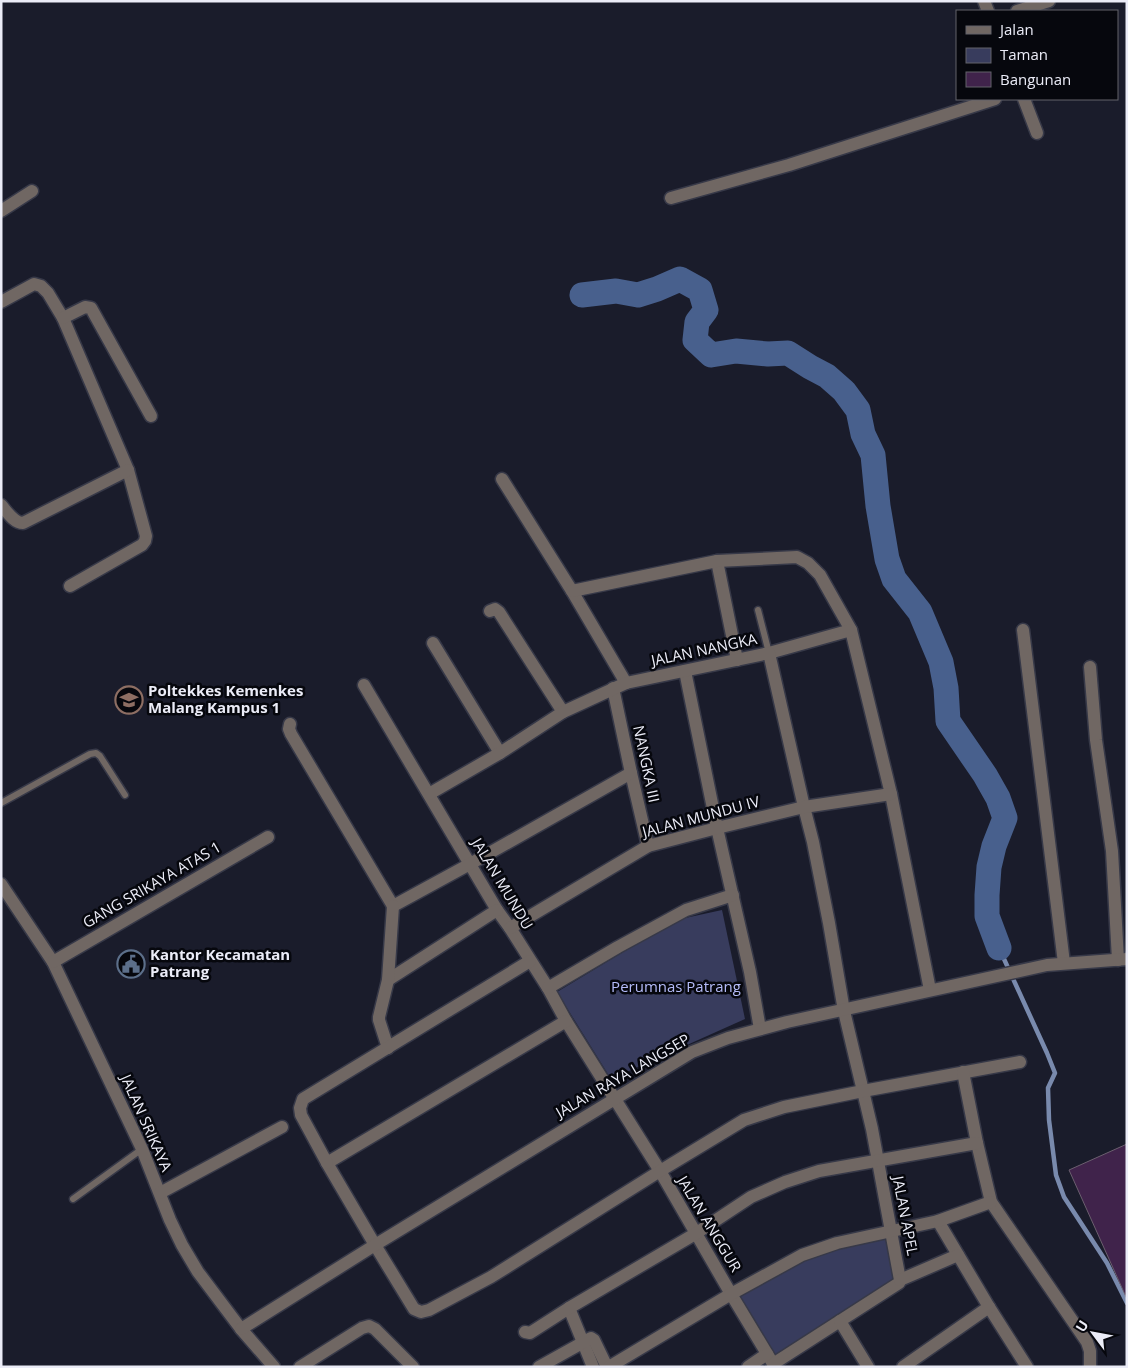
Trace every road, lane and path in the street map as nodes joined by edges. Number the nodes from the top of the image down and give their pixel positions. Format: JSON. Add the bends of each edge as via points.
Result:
{"nodes":[{"id":1,"x":1049,"y":1,"type":"edge"},
{"id":2,"x":1021,"y":10,"type":"edge"},
{"id":3,"x":992,"y":100,"type":"edge"},
{"id":4,"x":1024,"y":100,"type":"edge"},
{"id":5,"x":1038,"y":134,"type":"dead end"},
{"id":6,"x":32,"y":191,"type":"dead end"},
{"id":7,"x":671,"y":198,"type":"dead end"},
{"id":8,"x":1,"y":211,"type":"edge"},
{"id":9,"x":1,"y":302,"type":"edge"},
{"id":10,"x":63,"y":318,"type":"junction"},
{"id":11,"x":151,"y":416,"type":"dead end"},
{"id":12,"x":128,"y":470,"type":"junction"},
{"id":13,"x":502,"y":479,"type":"dead end"},
{"id":14,"x":1,"y":505,"type":"edge"},
{"id":15,"x":717,"y":561,"type":"junction"},
{"id":16,"x":70,"y":586,"type":"dead end"},
{"id":17,"x":572,"y":591,"type":"junction"},
{"id":18,"x":490,"y":610,"type":"dead end"},
{"id":19,"x":758,"y":610,"type":"dead end"},
{"id":20,"x":850,"y":630,"type":"junction"},
{"id":21,"x":1023,"y":630,"type":"dead end"},
{"id":22,"x":433,"y":644,"type":"dead end"},
{"id":23,"x":769,"y":653,"type":"junction"},
{"id":24,"x":737,"y":660,"type":"junction"},
{"id":25,"x":1090,"y":667,"type":"dead end"},
{"id":26,"x":685,"y":671,"type":"junction"},
{"id":27,"x":626,"y":683,"type":"junction"},
{"id":28,"x":364,"y":685,"type":"dead end"},
{"id":29,"x":614,"y":688,"type":"junction"},
{"id":30,"x":562,"y":712,"type":"junction"},
{"id":31,"x":290,"y":724,"type":"dead end"},
{"id":32,"x":500,"y":753,"type":"junction"},
{"id":33,"x":631,"y":774,"type":"junction"},
{"id":34,"x":430,"y":794,"type":"junction"},
{"id":35,"x":890,"y":794,"type":"junction"},
{"id":36,"x":126,"y":795,"type":"dead end"},
{"id":37,"x":1,"y":803,"type":"edge"},
{"id":38,"x":804,"y":807,"type":"junction"},
{"id":39,"x":717,"y":828,"type":"junction"},
{"id":40,"x":268,"y":837,"type":"dead end"},
{"id":41,"x":648,"y":846,"type":"junction"},
{"id":42,"x":470,"y":864,"type":"junction"},
{"id":43,"x":1,"y":884,"type":"edge"},
{"id":44,"x":733,"y":895,"type":"junction"},
{"id":45,"x":393,"y":906,"type":"junction"},
{"id":46,"x":497,"y":910,"type":"junction"},
{"id":47,"x":510,"y":928,"type":"junction"},
{"id":48,"x":1122,"y":960,"type":"edge"},
{"id":49,"x":530,"y":961,"type":"junction"},
{"id":50,"x":52,"y":962,"type":"junction"},
{"id":51,"x":1064,"y":963,"type":"junction"},
{"id":52,"x":388,"y":980,"type":"junction"},
{"id":53,"x":548,"y":988,"type":"junction"},
{"id":54,"x":930,"y":990,"type":"junction"},
{"id":55,"x":844,"y":1010,"type":"junction"},
{"id":56,"x":566,"y":1021,"type":"junction"},
{"id":57,"x":760,"y":1029,"type":"junction"},
{"id":58,"x":388,"y":1048,"type":"junction"},
{"id":59,"x":1020,"y":1062,"type":"dead end"},
{"id":60,"x":963,"y":1072,"type":"junction"},
{"id":61,"x":863,"y":1090,"type":"junction"},
{"id":62,"x":615,"y":1098,"type":"junction"},
{"id":63,"x":282,"y":1128,"type":"dead end"},
{"id":64,"x":977,"y":1143,"type":"junction"},
{"id":65,"x":142,"y":1149,"type":"junction"},
{"id":66,"x":878,"y":1160,"type":"junction"},
{"id":67,"x":327,"y":1163,"type":"junction"},
{"id":68,"x":660,"y":1172,"type":"junction"},
{"id":69,"x":160,"y":1193,"type":"junction"},
{"id":70,"x":73,"y":1199,"type":"dead end"},
{"id":71,"x":991,"y":1202,"type":"junction"},
{"id":72,"x":938,"y":1221,"type":"junction"},
{"id":73,"x":892,"y":1231,"type":"junction"},
{"id":74,"x":695,"y":1234,"type":"junction"},
{"id":75,"x":374,"y":1245,"type":"junction"},
{"id":76,"x":958,"y":1255,"type":"junction"},
{"id":77,"x":900,"y":1280,"type":"junction"},
{"id":78,"x":731,"y":1294,"type":"junction"},
{"id":79,"x":989,"y":1307,"type":"junction"},
{"id":80,"x":569,"y":1308,"type":"junction"},
{"id":81,"x":840,"y":1321,"type":"junction"},
{"id":82,"x":241,"y":1329,"type":"junction"},
{"id":83,"x":525,"y":1332,"type":"dead end"},
{"id":84,"x":583,"y":1343,"type":"junction"},
{"id":85,"x":772,"y":1362,"type":"edge"},
{"id":86,"x":1024,"y":1366,"type":"edge"},
{"id":87,"x":274,"y":1367,"type":"edge"},
{"id":88,"x":300,"y":1367,"type":"edge"},
{"id":89,"x":413,"y":1367,"type":"edge"},
{"id":90,"x":539,"y":1367,"type":"edge"},
{"id":91,"x":593,"y":1367,"type":"edge"},
{"id":92,"x":608,"y":1367,"type":"edge"},
{"id":93,"x":748,"y":1367,"type":"edge"},
{"id":94,"x":868,"y":1367,"type":"edge"},
{"id":95,"x":903,"y":1367,"type":"edge"},
{"id":96,"x":1090,"y":1367,"type":"edge"}],
"edges":[{"from":1,"to":2,"type":"street"},
{"from":3,"to":7,"type":"street","via":[[788,165]]},
{"from":4,"to":5,"type":"street"},
{"from":6,"to":8,"type":"street"},
{"from":9,"to":10,"type":"street","via":[[34,284],[48,293]]},
{"from":10,"to":11,"type":"street","via":[[85,307],[91,308]]},
{"from":10,"to":12,"type":"street"},
{"from":12,"to":14,"type":"street","via":[[20,524]]},
{"from":12,"to":16,"type":"street","via":[[145,541]]},
{"from":13,"to":17,"type":"street"},
{"from":15,"to":17,"type":"street"},
{"from":15,"to":20,"type":"street","via":[[797,557],[820,575]]},
{"from":15,"to":24,"type":"street"},
{"from":17,"to":27,"type":"street"},
{"from":18,"to":30,"type":"street","via":[[499,612]]},
{"from":19,"to":23,"type":"lane"},
{"from":20,"to":23,"type":"street"},
{"from":20,"to":35,"type":"street"},
{"from":21,"to":51,"type":"street"},
{"from":22,"to":32,"type":"street"},
{"from":23,"to":24,"type":"street","name":"JALAN NANGKA"},
{"from":23,"to":38,"type":"street","name":"JALAN NANGKA"},
{"from":24,"to":26,"type":"street","name":"JALAN NANGKA"},
{"from":25,"to":48,"type":"street"},
{"from":26,"to":27,"type":"street","name":"JALAN NANGKA"},
{"from":26,"to":39,"type":"street"},
{"from":27,"to":29,"type":"street","name":"JALAN NANGKA"},
{"from":28,"to":34,"type":"street","name":"JALAN MUNDU"},
{"from":29,"to":30,"type":"street","name":"JALAN NANGKA"},
{"from":29,"to":33,"type":"street","name":"NANGKA III"},
{"from":30,"to":32,"type":"street","name":"JALAN NANGKA"},
{"from":31,"to":45,"type":"street","via":[[291,734]]},
{"from":32,"to":34,"type":"street","name":"JALAN NANGKA"},
{"from":33,"to":41,"type":"street","name":"NANGKA III"},
{"from":33,"to":42,"type":"street"},
{"from":34,"to":42,"type":"street","name":"JALAN MUNDU"},
{"from":35,"to":38,"type":"street","name":"JALAN MUNDU IV"},
{"from":35,"to":54,"type":"street"},
{"from":36,"to":37,"type":"lane","via":[[96,753]]},
{"from":38,"to":39,"type":"street","name":"JALAN MUNDU IV"},
{"from":38,"to":55,"type":"street","name":"JALAN NANGKA"},
{"from":39,"to":41,"type":"street","name":"JALAN MUNDU IV"},
{"from":39,"to":44,"type":"street"},
{"from":40,"to":50,"type":"street","name":"GANG SRIKAYA ATAS 1"},
{"from":41,"to":47,"type":"street","name":"JALAN MUNDU IV"},
{"from":42,"to":45,"type":"street"},
{"from":42,"to":46,"type":"street","name":"JALAN MUNDU"},
{"from":43,"to":50,"type":"street","name":"JALAN SRIKAYA"},
{"from":44,"to":53,"type":"street","via":[[686,910]]},
{"from":44,"to":57,"type":"street"},
{"from":45,"to":52,"type":"street"},
{"from":46,"to":47,"type":"street","name":"JALAN MUNDU"},
{"from":46,"to":52,"type":"street"},
{"from":47,"to":49,"type":"street","name":"JALAN MUNDU"},
{"from":48,"to":51,"type":"street","name":"JALAN RAYA LANGSEP"},
{"from":49,"to":53,"type":"street","name":"JALAN MUNDU"},
{"from":49,"to":58,"type":"street"},
{"from":50,"to":65,"type":"street","name":"JALAN SRIKAYA"},
{"from":51,"to":54,"type":"street","name":"JALAN RAYA LANGSEP"},
{"from":52,"to":58,"type":"street","via":[[379,1020]]},
{"from":53,"to":56,"type":"street","name":"JALAN MUNDU"},
{"from":54,"to":55,"type":"street","name":"JALAN RAYA LANGSEP"},
{"from":55,"to":57,"type":"street","name":"JALAN RAYA LANGSEP"},
{"from":55,"to":61,"type":"street","name":"JALAN APEL"},
{"from":56,"to":62,"type":"street","name":"JALAN MUNDU"},
{"from":56,"to":67,"type":"street"},
{"from":57,"to":62,"type":"street","name":"JALAN RAYA LANGSEP","via":[[692,1052]]},
{"from":58,"to":67,"type":"street","via":[[303,1099],[301,1115]]},
{"from":59,"to":60,"type":"street"},
{"from":60,"to":61,"type":"street"},
{"from":60,"to":64,"type":"street"},
{"from":61,"to":66,"type":"street","name":"JALAN APEL"},
{"from":61,"to":68,"type":"street","via":[[784,1107],[744,1120]]},
{"from":62,"to":68,"type":"street","name":"JALAN ANGGUR"},
{"from":62,"to":75,"type":"street","name":"JALAN RAYA LANGSEP"},
{"from":63,"to":69,"type":"street"},
{"from":64,"to":66,"type":"street"},
{"from":64,"to":71,"type":"street"},
{"from":65,"to":69,"type":"street","name":"JALAN SRIKAYA"},
{"from":65,"to":70,"type":"lane"},
{"from":66,"to":73,"type":"street","name":"JALAN APEL"},
{"from":66,"to":74,"type":"street","via":[[819,1171],[785,1182],[751,1197]]},
{"from":67,"to":75,"type":"street"},
{"from":68,"to":74,"type":"street","name":"JALAN ANGGUR"},
{"from":68,"to":75,"type":"street","via":[[490,1277],[429,1310],[421,1312],[414,1309]]},
{"from":69,"to":82,"type":"street","name":"JALAN SRIKAYA","via":[[182,1245],[198,1272]]},
{"from":71,"to":72,"type":"street"},
{"from":71,"to":96,"type":"street","via":[[1087,1342]]},
{"from":72,"to":73,"type":"street"},
{"from":72,"to":76,"type":"street"},
{"from":73,"to":77,"type":"street","name":"JALAN APEL"},
{"from":73,"to":78,"type":"street","via":[[837,1243],[802,1255]]},
{"from":74,"to":78,"type":"street","name":"JALAN ANGGUR"},
{"from":74,"to":80,"type":"street"},
{"from":75,"to":82,"type":"street","name":"JALAN RAYA LANGSEP"},
{"from":76,"to":77,"type":"street"},
{"from":76,"to":79,"type":"street"},
{"from":77,"to":81,"type":"street"},
{"from":78,"to":85,"type":"street","name":"JALAN ANGGUR"},
{"from":78,"to":92,"type":"street"},
{"from":79,"to":86,"type":"street"},
{"from":79,"to":95,"type":"street"},
{"from":80,"to":83,"type":"street","via":[[530,1333]]},
{"from":80,"to":84,"type":"street"},
{"from":81,"to":85,"type":"street"},
{"from":81,"to":94,"type":"street"},
{"from":82,"to":87,"type":"street","name":"JALAN SRIKAYA"},
{"from":84,"to":90,"type":"street"},
{"from":84,"to":91,"type":"street"},
{"from":84,"to":92,"type":"street","via":[[593,1339]]},
{"from":85,"to":93,"type":"street"},
{"from":88,"to":89,"type":"street","via":[[368,1326]]}]}
